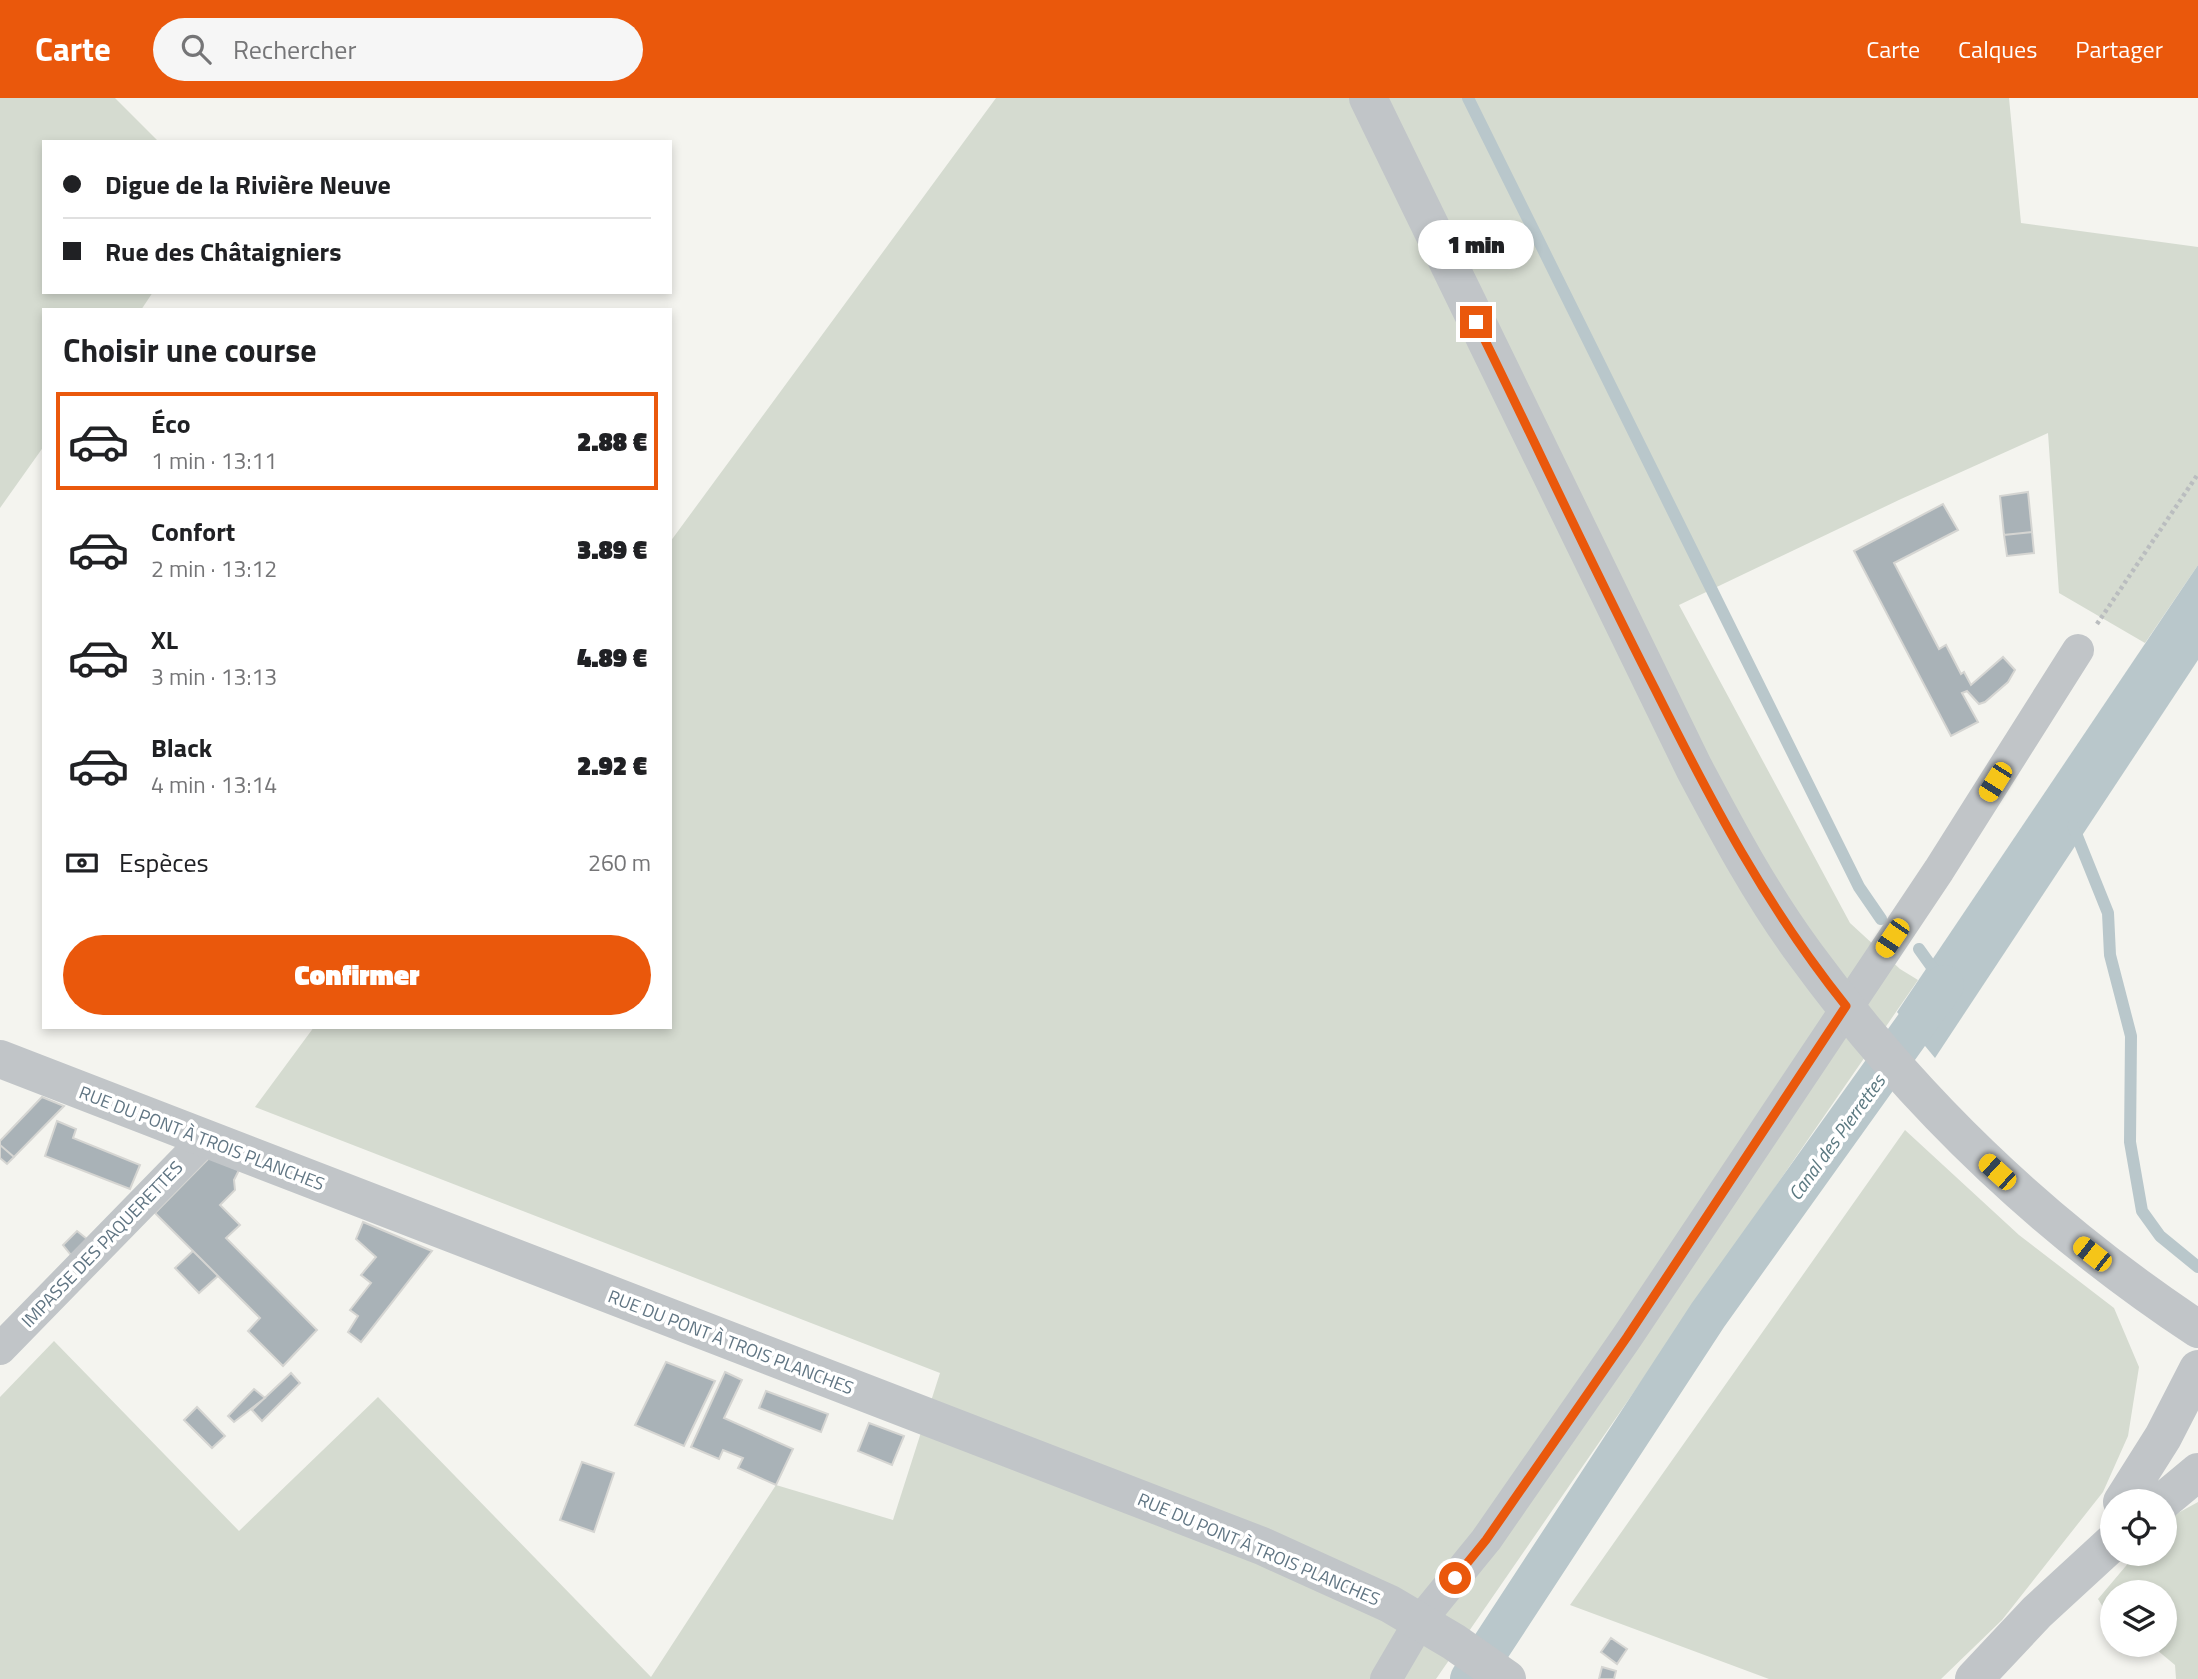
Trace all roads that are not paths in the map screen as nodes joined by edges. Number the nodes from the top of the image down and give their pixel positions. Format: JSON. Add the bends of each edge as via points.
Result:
{"nodes":[{"id":1,"x":1368,"y":98,"type":"edge"},
{"id":2,"x":2078,"y":650,"type":"road end"},
{"id":3,"x":1855,"y":1018,"type":"junction"},
{"id":4,"x":0,"y":1059,"type":"edge"},
{"id":5,"x":205,"y":1139,"type":"junction"},
{"id":6,"x":2198,"y":1329,"type":"edge"},
{"id":7,"x":0,"y":1349,"type":"edge"},
{"id":8,"x":2198,"y":1369,"type":"edge"},
{"id":9,"x":2198,"y":1472,"type":"edge"},
{"id":10,"x":2130,"y":1489,"type":"edge"},
{"id":11,"x":2177,"y":1490,"type":"edge"},
{"id":12,"x":2100,"y":1530,"type":"edge"},
{"id":13,"x":2100,"y":1553,"type":"edge"},
{"id":14,"x":2037,"y":1612,"type":"junction"},
{"id":15,"x":1420,"y":1621,"type":"junction"},
{"id":16,"x":1386,"y":1679,"type":"edge"},
{"id":17,"x":1507,"y":1679,"type":"edge"},
{"id":18,"x":1974,"y":1679,"type":"edge"}],
"edges":[{"from":1,"to":3,"type":"street","via":[[1712,802],[1786,927]]},
{"from":2,"to":3,"type":"street","via":[[1939,870]]},
{"from":3,"to":6,"type":"street","via":[[1972,1150],[2077,1242]]},
{"from":3,"to":15,"type":"street","via":[[1486,1540]]},
{"from":4,"to":5,"type":"street","name":"RUE DU PONT À TROIS PLANCHES"},
{"from":5,"to":7,"type":"street","name":"IMPASSE DES PAQUERETTES"},
{"from":5,"to":15,"type":"street","name":"RUE DU PONT À TROIS PLANCHES","via":[[1262,1546]]},
{"from":8,"to":10,"type":"street"},
{"from":9,"to":11,"type":"street"},
{"from":12,"to":14,"type":"street"},
{"from":13,"to":14,"type":"street"},
{"from":14,"to":18,"type":"street"},
{"from":15,"to":16,"type":"street"},
{"from":15,"to":17,"type":"street","name":"RUE DU PONT À TROIS PLANCHES"}]}
